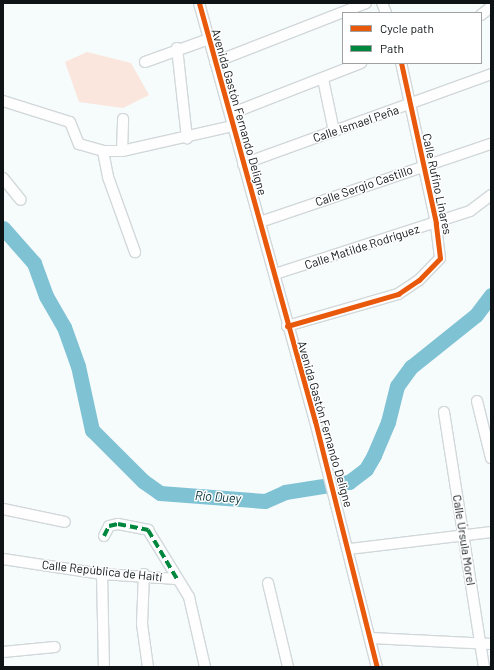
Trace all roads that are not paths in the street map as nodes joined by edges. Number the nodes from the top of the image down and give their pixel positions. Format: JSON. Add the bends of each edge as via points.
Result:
{"nodes":[{"id":1,"x":198,"y":3,"type":"edge"},
{"id":2,"x":366,"y":3,"type":"edge"},
{"id":3,"x":491,"y":7,"type":"edge"},
{"id":4,"x":342,"y":12,"type":"edge"},
{"id":5,"x":343,"y":12,"type":"edge"},
{"id":6,"x":482,"y":14,"type":"edge"},
{"id":7,"x":209,"y":39,"type":"junction"},
{"id":8,"x":177,"y":48,"type":"junction"},
{"id":9,"x":145,"y":62,"type":"dead end"},
{"id":10,"x":215,"y":62,"type":"junction"},
{"id":11,"x":359,"y":64,"type":"edge"},
{"id":12,"x":401,"y":64,"type":"edge"},
{"id":13,"x":491,"y":74,"type":"edge"},
{"id":14,"x":322,"y":79,"type":"junction"},
{"id":15,"x":3,"y":101,"type":"edge"},
{"id":16,"x":409,"y":105,"type":"junction"},
{"id":17,"x":230,"y":114,"type":"junction"},
{"id":18,"x":123,"y":119,"type":"dead end"},
{"id":19,"x":233,"y":126,"type":"junction"},
{"id":20,"x":334,"y":131,"type":"junction"},
{"id":21,"x":187,"y":138,"type":"junction"},
{"id":22,"x":491,"y":144,"type":"edge"},
{"id":23,"x":103,"y":151,"type":"junction"},
{"id":24,"x":122,"y":151,"type":"junction"},
{"id":25,"x":243,"y":164,"type":"junction"},
{"id":26,"x":422,"y":166,"type":"junction"},
{"id":27,"x":3,"y":178,"type":"edge"},
{"id":28,"x":491,"y":195,"type":"edge"},
{"id":29,"x":22,"y":200,"type":"dead end"},
{"id":30,"x":260,"y":222,"type":"junction"},
{"id":31,"x":436,"y":223,"type":"junction"},
{"id":32,"x":135,"y":252,"type":"dead end"},
{"id":33,"x":275,"y":274,"type":"junction"},
{"id":34,"x":287,"y":326,"type":"junction"},
{"id":35,"x":477,"y":401,"type":"dead end"},
{"id":36,"x":444,"y":412,"type":"dead end"},
{"id":37,"x":491,"y":458,"type":"edge"},
{"id":38,"x":3,"y":509,"type":"edge"},
{"id":39,"x":64,"y":522,"type":"dead end"},
{"id":40,"x":491,"y":532,"type":"edge"},
{"id":41,"x":463,"y":534,"type":"junction"},
{"id":42,"x":104,"y":536,"type":"dead end"},
{"id":43,"x":349,"y":549,"type":"junction"},
{"id":44,"x":3,"y":559,"type":"edge"},
{"id":45,"x":102,"y":574,"type":"junction"},
{"id":46,"x":144,"y":574,"type":"junction"},
{"id":47,"x":177,"y":580,"type":"junction"},
{"id":48,"x":268,"y":583,"type":"dead end"},
{"id":49,"x":371,"y":638,"type":"junction"},
{"id":50,"x":480,"y":643,"type":"junction"},
{"id":51,"x":491,"y":644,"type":"edge"},
{"id":52,"x":56,"y":647,"type":"dead end"},
{"id":53,"x":3,"y":652,"type":"edge"},
{"id":54,"x":104,"y":667,"type":"edge"},
{"id":55,"x":148,"y":667,"type":"edge"},
{"id":56,"x":205,"y":667,"type":"edge"},
{"id":57,"x":288,"y":667,"type":"edge"},
{"id":58,"x":377,"y":667,"type":"edge"},
{"id":59,"x":484,"y":667,"type":"edge"}],
"edges":[{"from":1,"to":7,"type":"street","name":"Avenida Gastón Fernando Deligne"},
{"from":2,"to":5,"type":"street"},
{"from":3,"to":6,"type":"street"},
{"from":4,"to":10,"type":"street"},
{"from":7,"to":8,"type":"street"},
{"from":7,"to":10,"type":"street","name":"Avenida Gastón Fernando Deligne"},
{"from":8,"to":9,"type":"street"},
{"from":8,"to":21,"type":"street"},
{"from":10,"to":17,"type":"street","name":"Avenida Gastón Fernando Deligne"},
{"from":11,"to":14,"type":"street"},
{"from":12,"to":16,"type":"street","name":"Calle Rufino Linares"},
{"from":13,"to":16,"type":"street","name":"Calle Ismael Peña"},
{"from":14,"to":17,"type":"street"},
{"from":14,"to":20,"type":"street"},
{"from":15,"to":23,"type":"street","via":[[70,122],[79,144]]},
{"from":16,"to":20,"type":"street","name":"Calle Ismael Peña"},
{"from":16,"to":26,"type":"street","name":"Calle Rufino Linares"},
{"from":17,"to":19,"type":"street","name":"Avenida Gastón Fernando Deligne"},
{"from":18,"to":24,"type":"street"},
{"from":19,"to":21,"type":"street"},
{"from":19,"to":25,"type":"street","name":"Avenida Gastón Fernando Deligne"},
{"from":20,"to":25,"type":"street","name":"Calle Ismael Peña"},
{"from":21,"to":24,"type":"street"},
{"from":22,"to":26,"type":"street","name":"Calle Sergio Castillo"},
{"from":23,"to":24,"type":"street"},
{"from":23,"to":32,"type":"street","via":[[108,177]]},
{"from":25,"to":30,"type":"street","name":"Avenida Gastón Fernando Deligne"},
{"from":26,"to":30,"type":"street","name":"Calle Sergio Castillo"},
{"from":26,"to":31,"type":"street","name":"Calle Rufino Linares"},
{"from":27,"to":29,"type":"street"},
{"from":28,"to":31,"type":"street","name":"Calle Matilde Rodríguez","via":[[470,211]]},
{"from":30,"to":33,"type":"street","name":"Avenida Gastón Fernando Deligne"},
{"from":31,"to":33,"type":"street","name":"Calle Matilde Rodríguez"},
{"from":31,"to":34,"type":"street","name":"Calle Rufino Linares","via":[[440,258],[408,289]]},
{"from":33,"to":34,"type":"street","name":"Avenida Gastón Fernando Deligne"},
{"from":34,"to":43,"type":"street","name":"Avenida Gastón Fernando Deligne"},
{"from":35,"to":37,"type":"street"},
{"from":36,"to":41,"type":"street","name":"Calle Úrsula Morel"},
{"from":38,"to":39,"type":"street"},
{"from":40,"to":41,"type":"street"},
{"from":41,"to":43,"type":"street"},
{"from":41,"to":50,"type":"street","name":"Calle Úrsula Morel"},
{"from":42,"to":47,"type":"street","via":[[109,526],[118,524],[148,530]]},
{"from":43,"to":49,"type":"street","name":"Avenida Gastón Fernando Deligne"},
{"from":44,"to":45,"type":"street","name":"Calle República de Haití"},
{"from":45,"to":46,"type":"street","name":"Calle República de Haití"},
{"from":45,"to":54,"type":"street"},
{"from":46,"to":47,"type":"street","name":"Calle República de Haití"},
{"from":46,"to":55,"type":"street","via":[[142,624]]},
{"from":47,"to":56,"type":"street","via":[[189,597]]},
{"from":48,"to":57,"type":"street"},
{"from":49,"to":50,"type":"street"},
{"from":49,"to":58,"type":"street","name":"Avenida Gastón Fernando Deligne"},
{"from":50,"to":51,"type":"street"},
{"from":50,"to":59,"type":"street","name":"Calle Úrsula Morel"},
{"from":52,"to":53,"type":"street"}]}
